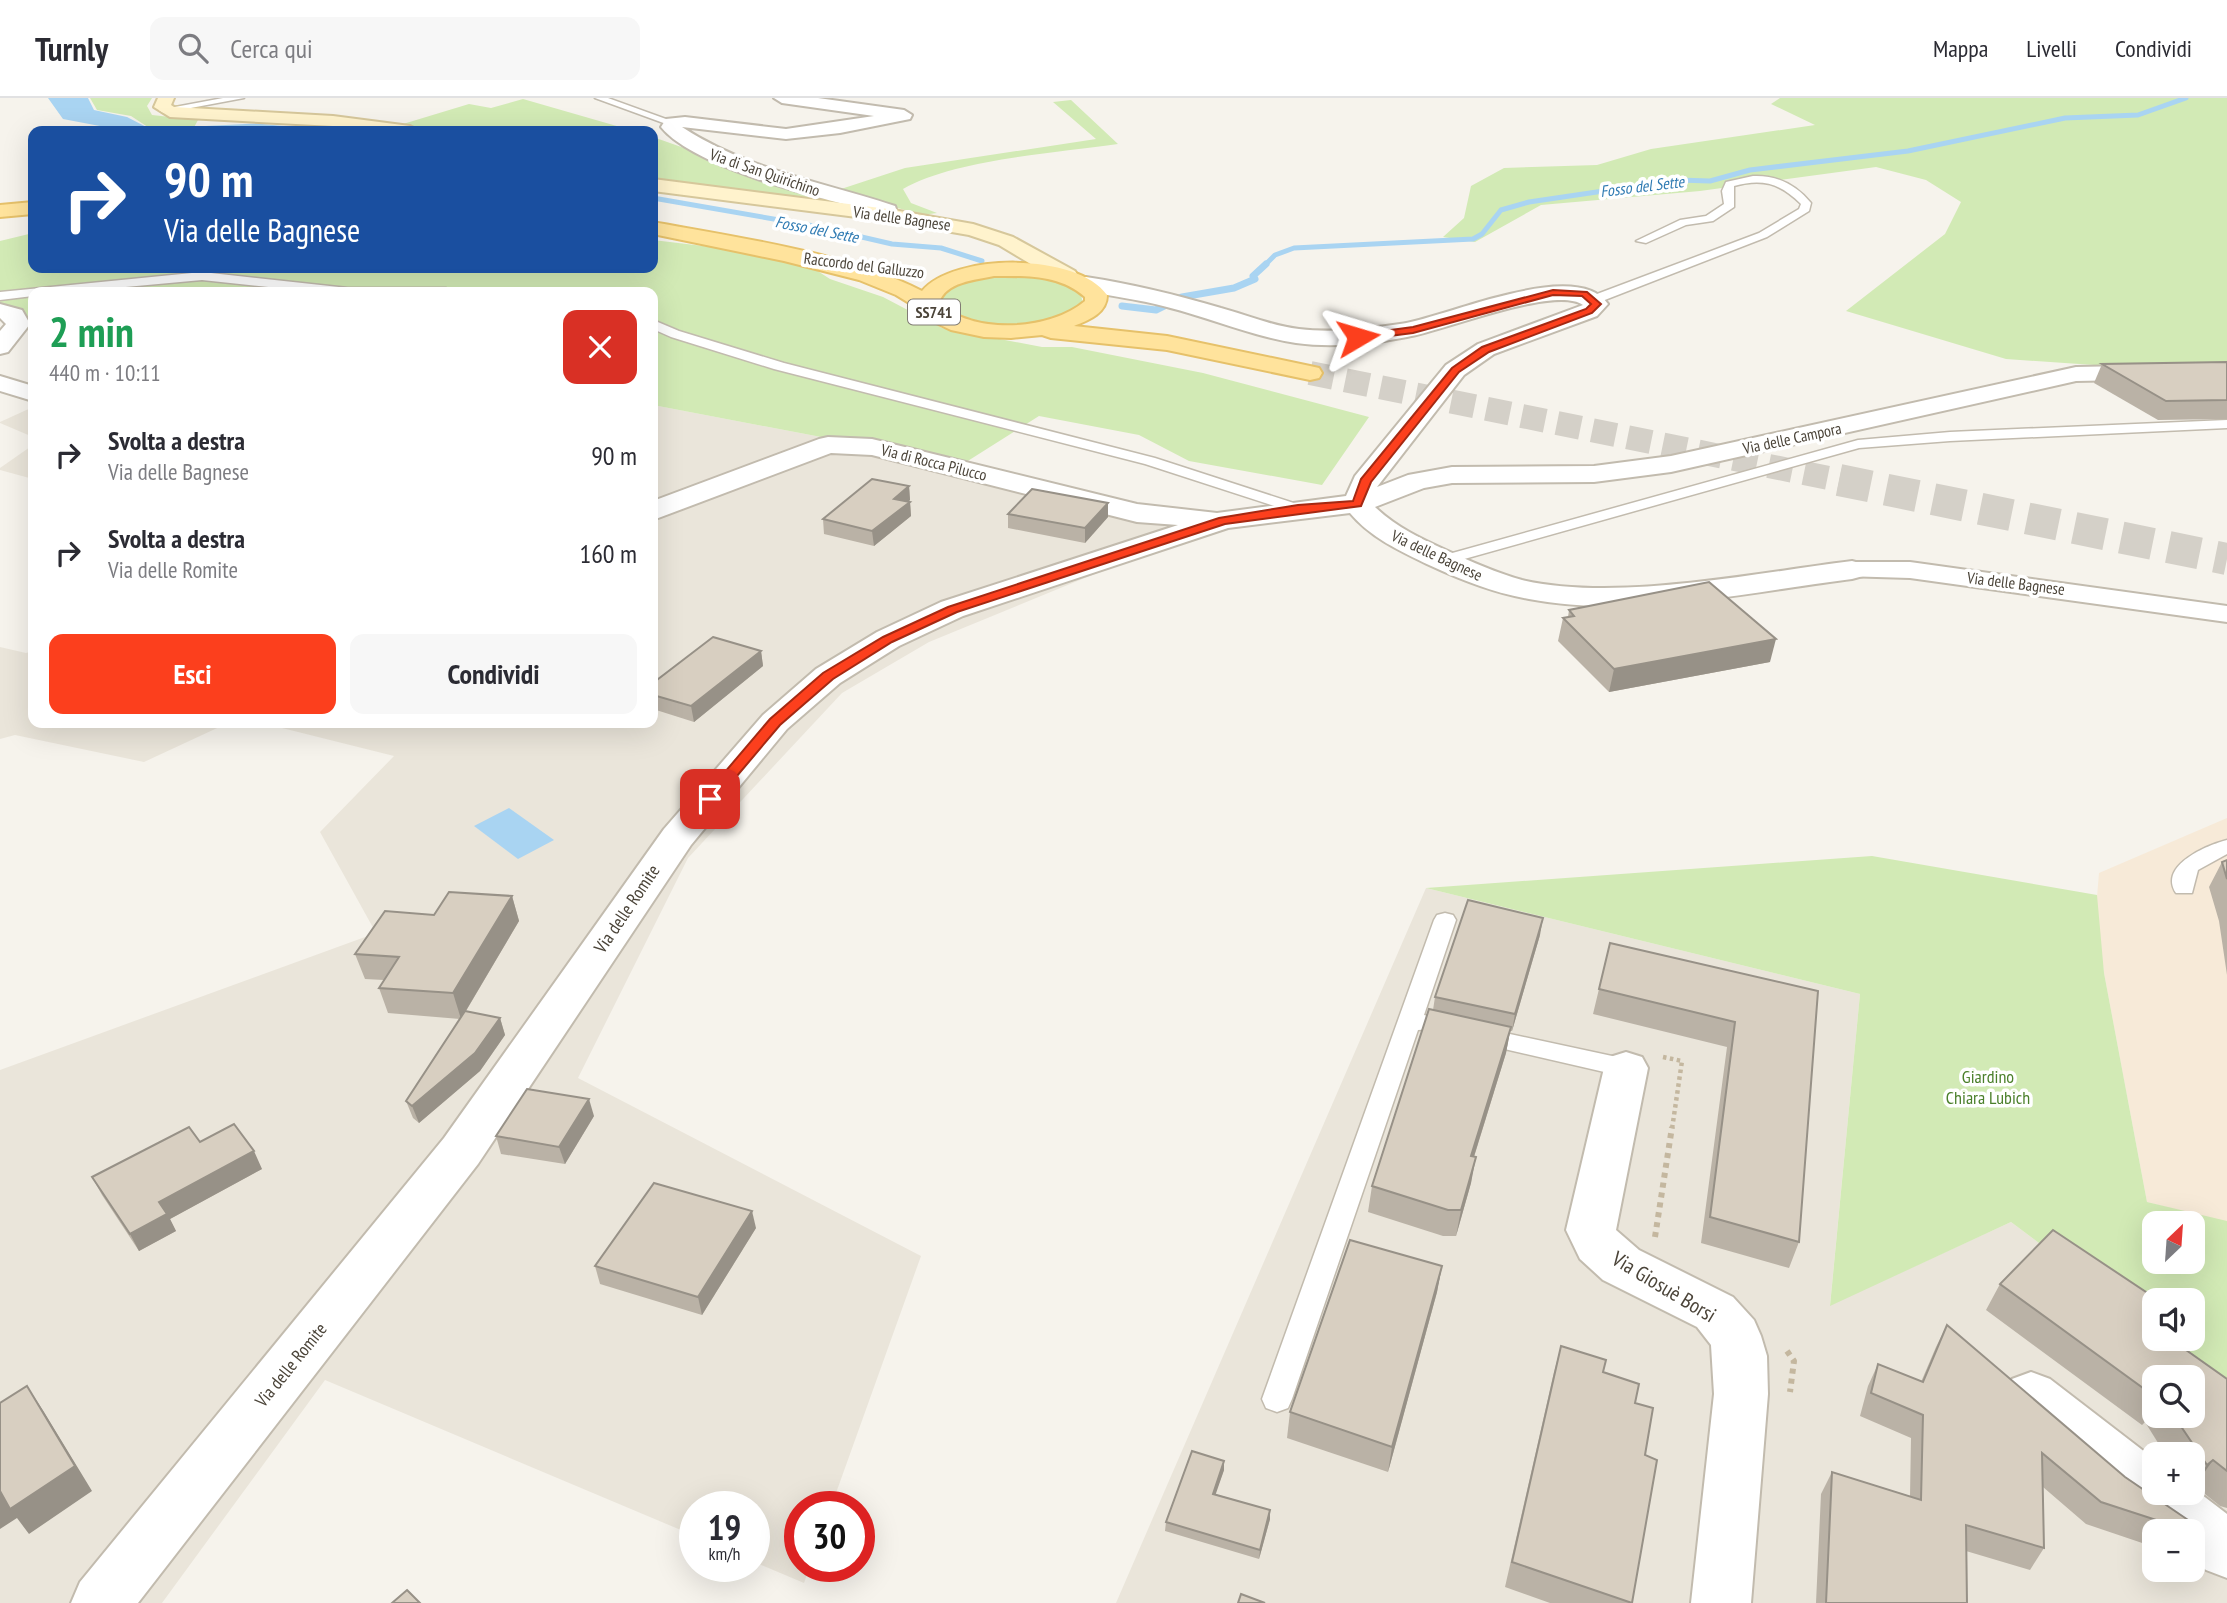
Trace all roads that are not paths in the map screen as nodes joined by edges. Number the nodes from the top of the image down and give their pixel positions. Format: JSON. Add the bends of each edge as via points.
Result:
{"nodes":[{"id":1,"x":240,"y":98,"type":"edge"},
{"id":2,"x":599,"y":98,"type":"edge"},
{"id":3,"x":782,"y":98,"type":"edge"},
{"id":4,"x":165,"y":104,"type":"edge"},
{"id":5,"x":673,"y":123,"type":"junction"},
{"id":6,"x":379,"y":126,"type":"edge"},
{"id":7,"x":658,"y":185,"type":"edge"},
{"id":8,"x":28,"y":208,"type":"edge"},
{"id":9,"x":0,"y":211,"type":"edge"},
{"id":10,"x":888,"y":215,"type":"junction"},
{"id":11,"x":658,"y":229,"type":"edge"},
{"id":12,"x":1642,"y":241,"type":"dead end"},
{"id":13,"x":1021,"y":250,"type":"junction"},
{"id":14,"x":796,"y":257,"type":"junction"},
{"id":15,"x":984,"y":272,"type":"junction"},
{"id":16,"x":87,"y":287,"type":"edge"},
{"id":17,"x":302,"y":287,"type":"edge"},
{"id":18,"x":28,"y":293,"type":"edge"},
{"id":19,"x":1085,"y":293,"type":"junction"},
{"id":20,"x":0,"y":296,"type":"edge"},
{"id":21,"x":1593,"y":299,"type":"junction"},
{"id":22,"x":927,"y":304,"type":"junction"},
{"id":23,"x":0,"y":311,"type":"edge"},
{"id":24,"x":658,"y":326,"type":"edge"},
{"id":25,"x":1021,"y":330,"type":"junction"},
{"id":26,"x":1167,"y":344,"type":"junction"},
{"id":27,"x":0,"y":347,"type":"edge"},
{"id":28,"x":2227,"y":371,"type":"edge"},
{"id":29,"x":1310,"y":373,"type":"tunnel mouth"},
{"id":30,"x":0,"y":383,"type":"edge"},
{"id":31,"x":28,"y":392,"type":"edge"},
{"id":32,"x":2227,"y":424,"type":"edge"},
{"id":33,"x":1357,"y":504,"type":"junction"},
{"id":34,"x":658,"y":509,"type":"edge"},
{"id":35,"x":1298,"y":509,"type":"junction"},
{"id":36,"x":1223,"y":520,"type":"junction"},
{"id":37,"x":1444,"y":560,"type":"junction"},
{"id":38,"x":1852,"y":570,"type":"joint"},
{"id":39,"x":2227,"y":614,"type":"edge"},
{"id":40,"x":2227,"y":846,"type":"edge"},
{"id":41,"x":2184,"y":888,"type":"dead end"},
{"id":42,"x":1445,"y":920,"type":"dead end"},
{"id":43,"x":1410,"y":1020,"type":"junction"},
{"id":44,"x":1626,"y":1069,"type":"joint"},
{"id":45,"x":2031,"y":1396,"type":"edge"},
{"id":46,"x":1277,"y":1399,"type":"dead end"},
{"id":47,"x":2227,"y":1550,"type":"edge"},
{"id":48,"x":101,"y":1603,"type":"edge"},
{"id":49,"x":1721,"y":1603,"type":"edge"}],
"edges":[{"from":1,"to":4,"type":"lane"},
{"from":2,"to":5,"type":"lane"},
{"from":3,"to":5,"type":"street","name":"Via di San Quirichino","via":[[904,115],[786,134]]},
{"from":4,"to":6,"type":"main road","via":[[184,114]]},
{"from":5,"to":10,"type":"street","name":"Via di San Quirichino","via":[[670,127],[721,159],[879,206],[888,210]]},
{"from":7,"to":10,"type":"main road","name":"Via delle Bagnese"},
{"from":8,"to":9,"type":"main road"},
{"from":10,"to":13,"type":"main road","name":"Via delle Bagnese","via":[[986,233]]},
{"from":11,"to":14,"type":"main road","name":"Raccordo del Galluzzo","number":"SS741"},
{"from":12,"to":21,"type":"lane","via":[[1684,222],[1716,215],[1730,205],[1730,184],[1744,180],[1783,182],[1806,203],[1804,211],[1763,235]]},
{"from":13,"to":15,"type":"main road","via":[[1016,260]]},
{"from":13,"to":19,"type":"main road","name":"Via delle Bagnese"},
{"from":14,"to":15,"type":"main road","name":"Raccordo del Galluzzo","number":"SS741","via":[[898,272]]},
{"from":14,"to":22,"type":"main road","name":"Raccordo del Galluzzo","number":"SS741","via":[[876,278]]},
{"from":15,"to":19,"type":"main road","number":"SS741","via":[[1041,271]]},
{"from":15,"to":22,"type":"main road","number":"SS741","via":[[942,284],[933,290]]},
{"from":16,"to":17,"type":"lane","via":[[202,276]]},
{"from":18,"to":20,"type":"lane"},
{"from":19,"to":21,"type":"street","via":[[1157,297],[1284,333],[1332,338],[1413,330],[1553,292]]},
{"from":19,"to":25,"type":"main road","number":"SS741","via":[[1064,323]]},
{"from":19,"to":26,"type":"main road","number":"SS741","via":[[1119,329]]},
{"from":21,"to":33,"type":"street","via":[[1597,304],[1589,311],[1486,349],[1455,370],[1365,482]]},
{"from":22,"to":25,"type":"main road","number":"SS741","via":[[950,322]]},
{"from":23,"to":27,"type":"street","via":[[14,315],[18,324]]},
{"from":24,"to":35,"type":"lane","via":[[779,366],[1150,461]]},
{"from":25,"to":26,"type":"main road","number":"SS741"},
{"from":26,"to":29,"type":"main road","number":"SS741"},
{"from":28,"to":33,"type":"street","name":"Via delle Campora","via":[[2076,374],[1671,464],[1594,474],[1452,475],[1418,481]]},
{"from":30,"to":31,"type":"street"},
{"from":32,"to":37,"type":"lane","via":[[1858,444]]},
{"from":33,"to":35,"type":"street","name":"Via delle Romite"},
{"from":33,"to":37,"type":"street","name":"Via delle Bagnese","via":[[1370,521]]},
{"from":34,"to":36,"type":"street","name":"Via di Rocca Pilucco","via":[[828,445],[872,447],[1137,513]]},
{"from":35,"to":36,"type":"street","name":"Via delle Romite"},
{"from":36,"to":48,"type":"street","name":"Via delle Romite","via":[[952,609],[888,639],[828,676],[775,722],[677,837],[461,1152]]},
{"from":37,"to":38,"type":"street","name":"Via delle Bagnese","via":[[1478,576],[1538,592],[1596,596]]},
{"from":38,"to":39,"type":"street","name":"Via delle Bagnese","via":[[1910,570]]},
{"from":40,"to":41,"type":"lane","via":[[2187,866]]},
{"from":42,"to":43,"type":"lane"},
{"from":43,"to":44,"type":"lane","name":"Via Giosuè Borsi"},
{"from":43,"to":46,"type":"lane"},
{"from":44,"to":49,"type":"street","name":"Via Giosuè Borsi","via":[[1591,1230],[1598,1245],[1621,1265],[1715,1312],[1735,1336],[1741,1394]]},
{"from":45,"to":47,"type":"street"}]}
